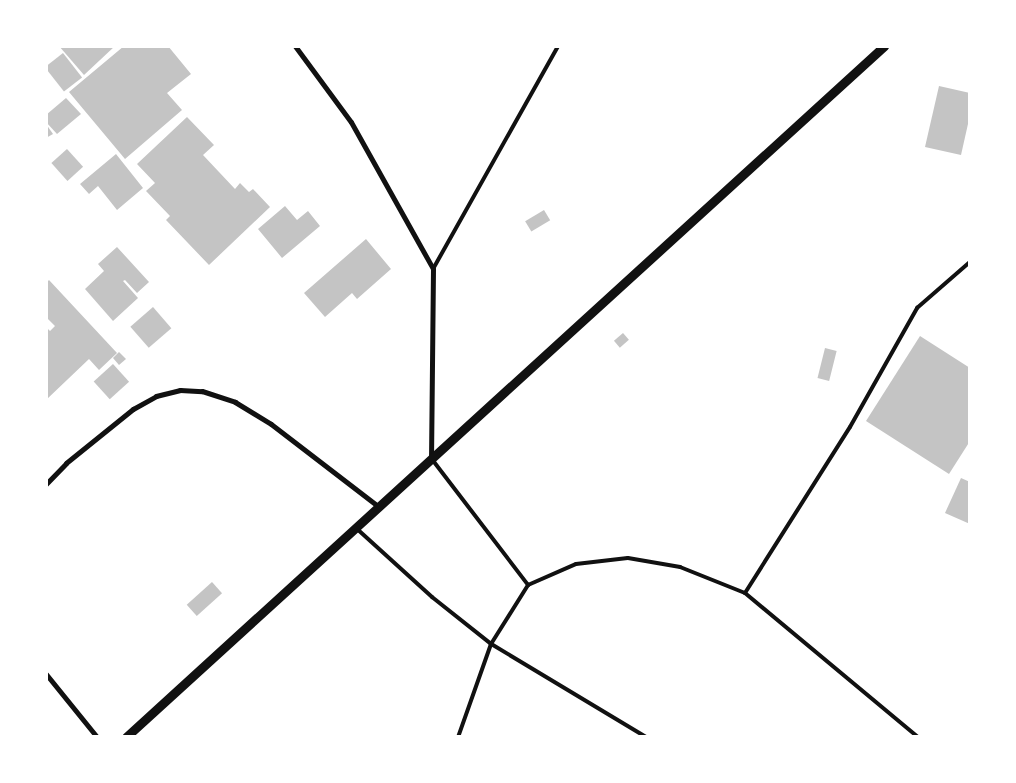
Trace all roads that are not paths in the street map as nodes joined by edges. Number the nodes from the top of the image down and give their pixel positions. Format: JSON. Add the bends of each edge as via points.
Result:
{"nodes":[{"id":1,"x":295,"y":46,"type":"edge"},
{"id":2,"x":558,"y":46,"type":"edge"},
{"id":3,"x":877,"y":46,"type":"edge"},
{"id":4,"x":884,"y":46,"type":"edge"},
{"id":5,"x":867,"y":60,"type":"junction"},
{"id":6,"x":970,"y":262,"type":"edge"},
{"id":7,"x":433,"y":269,"type":"junction"},
{"id":8,"x":431,"y":457,"type":"junction"},
{"id":9,"x":46,"y":484,"type":"edge"},
{"id":10,"x":378,"y":506,"type":"junction"},
{"id":11,"x":356,"y":528,"type":"junction"},
{"id":12,"x":528,"y":586,"type":"junction"},
{"id":13,"x":745,"y":593,"type":"junction"},
{"id":14,"x":491,"y":644,"type":"junction"},
{"id":15,"x":46,"y":674,"type":"edge"},
{"id":16,"x":97,"y":737,"type":"edge"},
{"id":17,"x":126,"y":737,"type":"edge"},
{"id":18,"x":458,"y":737,"type":"edge"},
{"id":19,"x":646,"y":737,"type":"edge"},
{"id":20,"x":918,"y":737,"type":"edge"}],
"edges":[{"from":1,"to":7,"type":"street","via":[[351,122]]},
{"from":2,"to":7,"type":"lane"},
{"from":3,"to":5,"type":"street"},
{"from":4,"to":5,"type":"street"},
{"from":5,"to":8,"type":"street"},
{"from":6,"to":13,"type":"lane","via":[[917,308],[850,427]]},
{"from":7,"to":8,"type":"street"},
{"from":8,"to":10,"type":"street"},
{"from":8,"to":12,"type":"lane"},
{"from":9,"to":10,"type":"street","via":[[66,463],[132,410],[156,396],[180,390],[202,391],[235,402],[271,424]]},
{"from":10,"to":11,"type":"street"},
{"from":11,"to":14,"type":"lane","via":[[432,597]]},
{"from":11,"to":17,"type":"street"},
{"from":12,"to":13,"type":"lane","via":[[576,564],[628,558],[680,567]]},
{"from":12,"to":14,"type":"lane"},
{"from":13,"to":20,"type":"lane"},
{"from":14,"to":18,"type":"lane"},
{"from":14,"to":19,"type":"lane"},
{"from":15,"to":16,"type":"street"}]}
